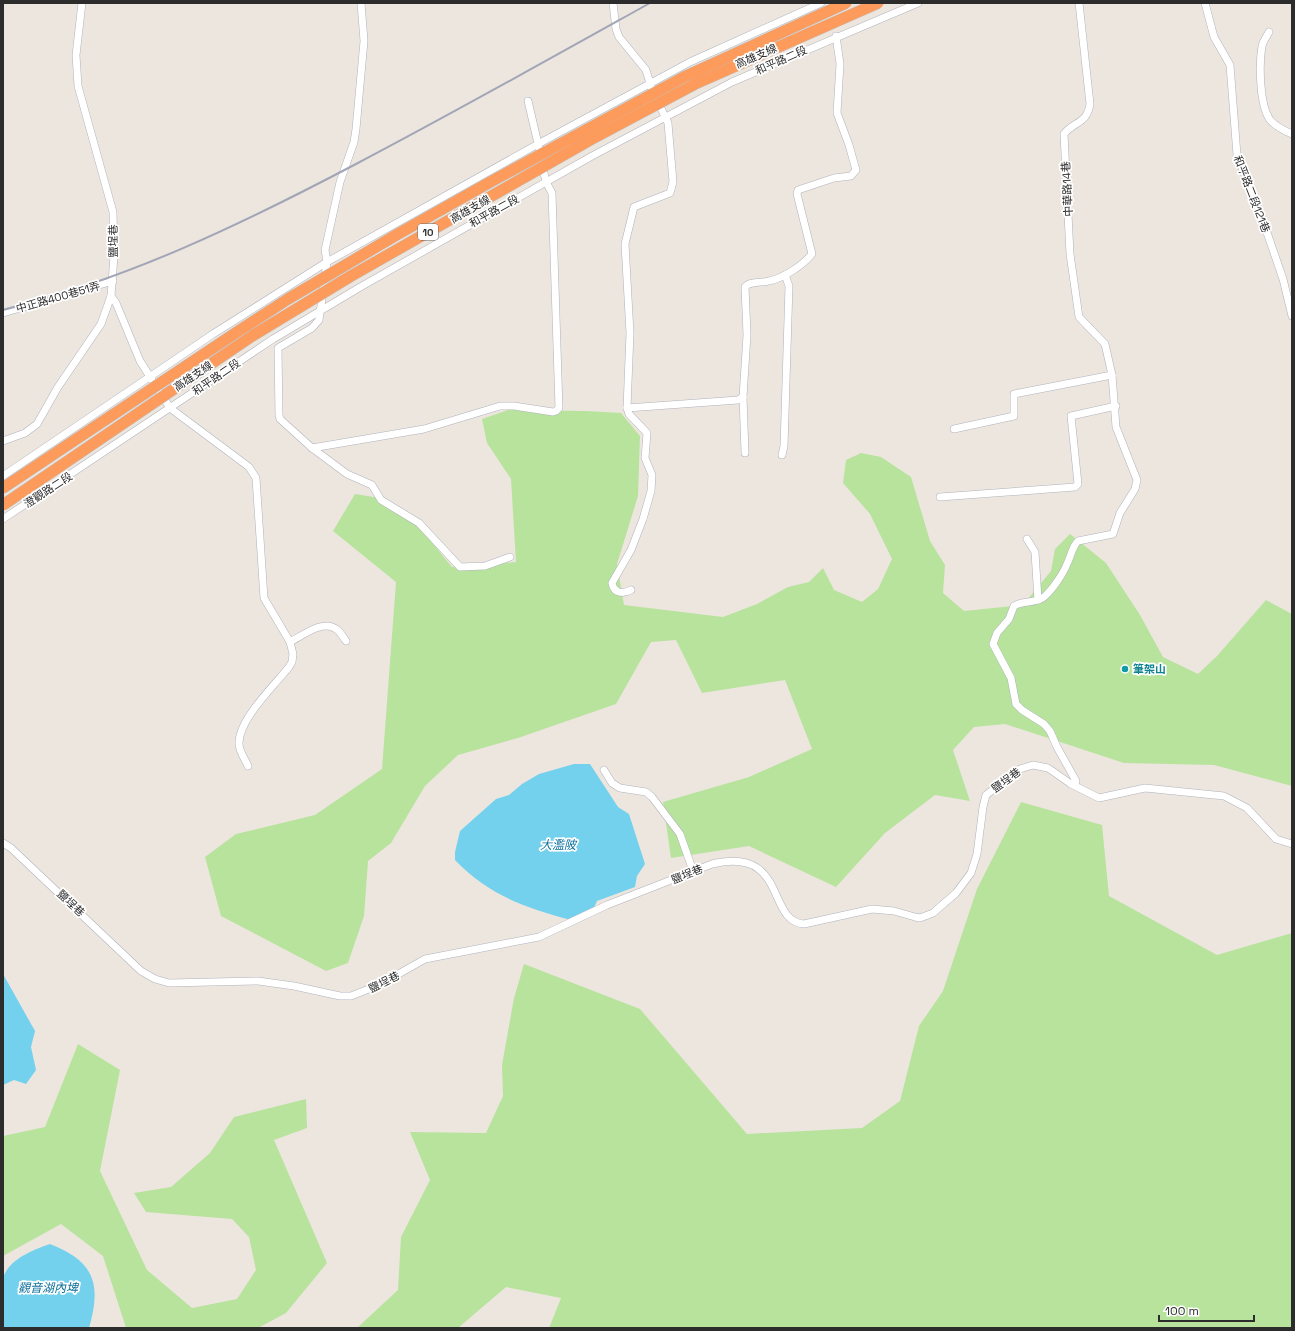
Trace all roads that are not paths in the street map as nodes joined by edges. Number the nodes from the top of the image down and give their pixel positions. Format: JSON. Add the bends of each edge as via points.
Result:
{"nodes":[{"id":1,"x":82,"y":3,"type":"edge"},
{"id":2,"x":360,"y":3,"type":"edge"},
{"id":3,"x":612,"y":3,"type":"edge"},
{"id":4,"x":821,"y":3,"type":"edge"},
{"id":5,"x":846,"y":3,"type":"edge"},
{"id":6,"x":878,"y":3,"type":"edge"},
{"id":7,"x":918,"y":3,"type":"edge"},
{"id":8,"x":1079,"y":3,"type":"edge"},
{"id":9,"x":1205,"y":3,"type":"edge"},
{"id":10,"x":1269,"y":32,"type":"dead end"},
{"id":11,"x":836,"y":36,"type":"junction"},
{"id":12,"x":649,"y":85,"type":"junction"},
{"id":13,"x":528,"y":101,"type":"dead end"},
{"id":14,"x":664,"y":116,"type":"junction"},
{"id":15,"x":1292,"y":134,"type":"edge"},
{"id":16,"x":538,"y":144,"type":"junction"},
{"id":17,"x":546,"y":182,"type":"junction"},
{"id":18,"x":327,"y":262,"type":"junction"},
{"id":19,"x":785,"y":275,"type":"junction"},
{"id":20,"x":112,"y":281,"type":"junction"},
{"id":21,"x":112,"y":296,"type":"junction"},
{"id":22,"x":322,"y":310,"type":"junction"},
{"id":23,"x":3,"y":313,"type":"edge"},
{"id":24,"x":1292,"y":316,"type":"edge"},
{"id":25,"x":1112,"y":375,"type":"junction"},
{"id":26,"x":151,"y":376,"type":"junction"},
{"id":27,"x":743,"y":397,"type":"junction"},
{"id":28,"x":1116,"y":406,"type":"junction"},
{"id":29,"x":170,"y":408,"type":"junction"},
{"id":30,"x":627,"y":408,"type":"junction"},
{"id":31,"x":954,"y":428,"type":"dead end"},
{"id":32,"x":3,"y":441,"type":"edge"},
{"id":33,"x":312,"y":448,"type":"junction"},
{"id":34,"x":745,"y":453,"type":"dead end"},
{"id":35,"x":782,"y":455,"type":"dead end"},
{"id":36,"x":93,"y":461,"type":"joint"},
{"id":37,"x":3,"y":476,"type":"edge"},
{"id":38,"x":3,"y":488,"type":"edge"},
{"id":39,"x":940,"y":497,"type":"dead end"},
{"id":40,"x":3,"y":505,"type":"edge"},
{"id":41,"x":3,"y":519,"type":"edge"},
{"id":42,"x":1027,"y":539,"type":"dead end"},
{"id":43,"x":510,"y":557,"type":"dead end"},
{"id":44,"x":631,"y":590,"type":"dead end"},
{"id":45,"x":1038,"y":600,"type":"junction"},
{"id":46,"x":346,"y":641,"type":"dead end"},
{"id":47,"x":290,"y":642,"type":"junction"},
{"id":48,"x":248,"y":766,"type":"dead end"},
{"id":49,"x":604,"y":770,"type":"dead end"},
{"id":50,"x":1071,"y":784,"type":"junction"},
{"id":51,"x":3,"y":843,"type":"edge"},
{"id":52,"x":1292,"y":844,"type":"edge"},
{"id":53,"x":693,"y":871,"type":"junction"}],
"edges":[{"from":1,"to":20,"type":"street","name":"鹽埕巷","via":[[76,55],[78,86],[112,212]]},
{"from":2,"to":18,"type":"street","via":[[364,41],[355,136],[340,182],[325,250]]},
{"from":3,"to":12,"type":"street","via":[[617,33],[646,70]]},
{"from":4,"to":12,"type":"street","via":[[690,62]]},
{"from":5,"to":38,"type":"highway","name":"高雄支線","number":"10","bridge":true,"via":[[684,77],[398,234],[288,299]]},
{"from":6,"to":40,"type":"highway","name":"高雄支線","number":"10","bridge":true,"via":[[697,83],[590,140],[351,276],[252,336]]},
{"from":7,"to":11,"type":"street","name":"和平路二段"},
{"from":8,"to":25,"type":"street","name":"中華路14巷","via":[[1090,104],[1085,119],[1064,134],[1070,254],[1079,317],[1105,344]]},
{"from":9,"to":24,"type":"street","name":"和平路二段121巷","via":[[1214,37],[1230,65],[1237,155],[1276,257]]},
{"from":10,"to":15,"type":"street","via":[[1262,45],[1261,93],[1270,120]]},
{"from":11,"to":14,"type":"street","name":"和平路二段","via":[[732,82]]},
{"from":11,"to":19,"type":"street","via":[[840,64],[837,112],[856,170],[851,176],[834,178],[798,190],[812,254]]},
{"from":12,"to":14,"type":"street"},
{"from":12,"to":16,"type":"street"},
{"from":13,"to":16,"type":"street"},
{"from":14,"to":17,"type":"street","name":"和平路二段"},
{"from":14,"to":30,"type":"street","via":[[668,123],[671,149],[673,182],[670,193],[634,207],[625,244],[630,333]]},
{"from":16,"to":17,"type":"street"},
{"from":16,"to":18,"type":"street"},
{"from":17,"to":22,"type":"street","name":"和平路二段"},
{"from":17,"to":33,"type":"street","via":[[552,193],[560,404],[556,411],[500,406],[424,429]]},
{"from":18,"to":22,"type":"street"},
{"from":18,"to":26,"type":"street"},
{"from":19,"to":27,"type":"street","via":[[745,287],[747,335]]},
{"from":19,"to":35,"type":"street","via":[[789,286]]},
{"from":20,"to":21,"type":"street","name":"鹽埕巷"},
{"from":20,"to":23,"type":"street","name":"中正路400巷51弄"},
{"from":21,"to":26,"type":"street","via":[[140,361]]},
{"from":21,"to":32,"type":"street","name":"鹽埕巷","via":[[101,324],[58,387],[37,424],[25,433]]},
{"from":22,"to":29,"type":"street","name":"和平路二段","via":[[273,339]]},
{"from":22,"to":33,"type":"street","via":[[319,320],[312,328],[281,345],[276,351],[280,419]]},
{"from":25,"to":28,"type":"street","name":"中華路14巷"},
{"from":25,"to":31,"type":"street","via":[[1014,394],[1014,416]]},
{"from":26,"to":29,"type":"street"},
{"from":26,"to":37,"type":"street"},
{"from":27,"to":30,"type":"street","via":[[738,400]]},
{"from":27,"to":34,"type":"street"},
{"from":28,"to":39,"type":"street","via":[[1071,416],[1078,484],[1075,487]]},
{"from":28,"to":45,"type":"street","name":"中華路14巷","via":[[1116,427],[1137,480],[1135,489],[1122,508],[1113,534],[1078,541],[1073,547],[1067,566],[1046,594]]},
{"from":29,"to":36,"type":"street","name":"和平路二段"},
{"from":29,"to":47,"type":"street","via":[[253,471],[256,478],[264,598]]},
{"from":30,"to":44,"type":"street","via":[[647,433],[645,458],[652,475],[651,491],[643,519],[625,563],[612,584],[620,593]]},
{"from":33,"to":43,"type":"street","via":[[347,474],[372,485],[381,500],[419,523],[460,567],[485,566]]},
{"from":36,"to":41,"type":"street","name":"澄觀路二段"},
{"from":42,"to":45,"type":"street","via":[[1035,552]]},
{"from":45,"to":50,"type":"street","via":[[1014,606],[1009,619],[997,633],[994,644],[1011,678],[1016,704],[1050,731],[1076,781],[1075,784]]},
{"from":46,"to":47,"type":"street","via":[[337,629],[328,625]]},
{"from":47,"to":48,"type":"street","via":[[292,662],[247,720],[241,732],[239,745]]},
{"from":49,"to":53,"type":"street","via":[[612,783],[620,788],[646,792],[652,797],[680,834]]},
{"from":50,"to":52,"type":"street","name":"鹽埕巷","via":[[1104,798],[1145,788],[1224,796],[1247,808],[1276,839]]},
{"from":50,"to":53,"type":"street","name":"鹽埕巷","via":[[1048,768],[1033,764],[1020,769],[990,792],[984,801],[977,854],[971,873],[950,899],[933,913],[920,918],[872,909],[798,924],[791,920],[766,875],[759,868],[730,860]]},
{"from":51,"to":53,"type":"street","name":"鹽埕巷","via":[[17,853],[141,971],[155,979],[169,984],[258,982],[294,986],[340,996],[351,996],[376,987],[425,959],[539,938],[607,905]]}]}
